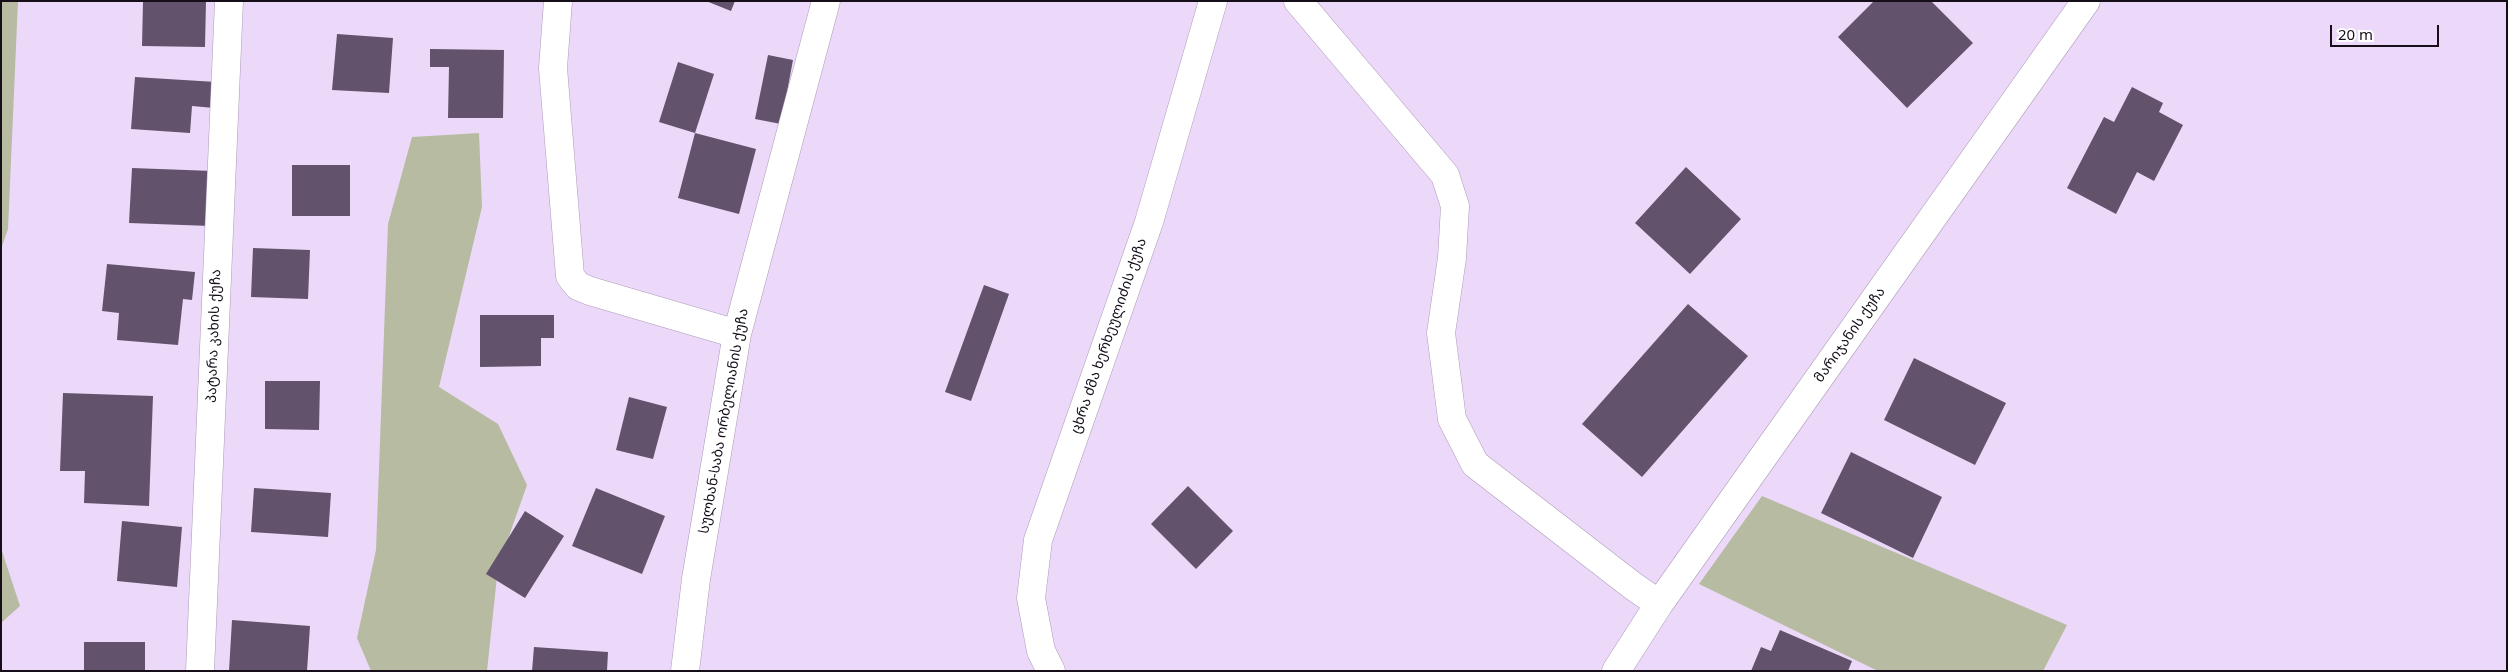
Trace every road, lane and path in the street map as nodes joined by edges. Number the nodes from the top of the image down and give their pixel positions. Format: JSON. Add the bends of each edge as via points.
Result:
{"nodes":[{"id":1,"x":229,"y":1,"type":"edge"},
{"id":2,"x":558,"y":1,"type":"edge"},
{"id":3,"x":826,"y":1,"type":"edge"},
{"id":4,"x":1214,"y":1,"type":"edge"},
{"id":5,"x":1298,"y":1,"type":"edge"},
{"id":6,"x":2086,"y":1,"type":"edge"},
{"id":7,"x":737,"y":334,"type":"junction"},
{"id":8,"x":1659,"y":604,"type":"junction"},
{"id":9,"x":200,"y":671,"type":"edge"},
{"id":10,"x":685,"y":671,"type":"edge"},
{"id":11,"x":1051,"y":671,"type":"edge"},
{"id":12,"x":1616,"y":671,"type":"edge"}],
"edges":[{"from":1,"to":9,"type":"street","name":"პატარა კახის ქუჩა"},
{"from":2,"to":7,"type":"street","via":[[553,68],[570,276],[578,286],[590,291]]},
{"from":3,"to":7,"type":"street","name":"სულხან-საბა ორბელიანის ქუჩა"},
{"from":4,"to":11,"type":"street","name":"ცხრა ძმა ხერხეულიძის ქუჩა","via":[[1149,222],[1038,540],[1031,598],[1041,651]]},
{"from":5,"to":8,"type":"street","via":[[1445,175],[1454,206],[1452,258],[1441,333],[1452,420],[1475,464]]},
{"from":6,"to":8,"type":"street","name":"მარიჯანის ქუჩა"},
{"from":7,"to":10,"type":"street","name":"სულხან-საბა ორბელიანის ქუჩა","via":[[696,579]]},
{"from":8,"to":12,"type":"street","name":"მარიჯანის ქუჩა"}]}
